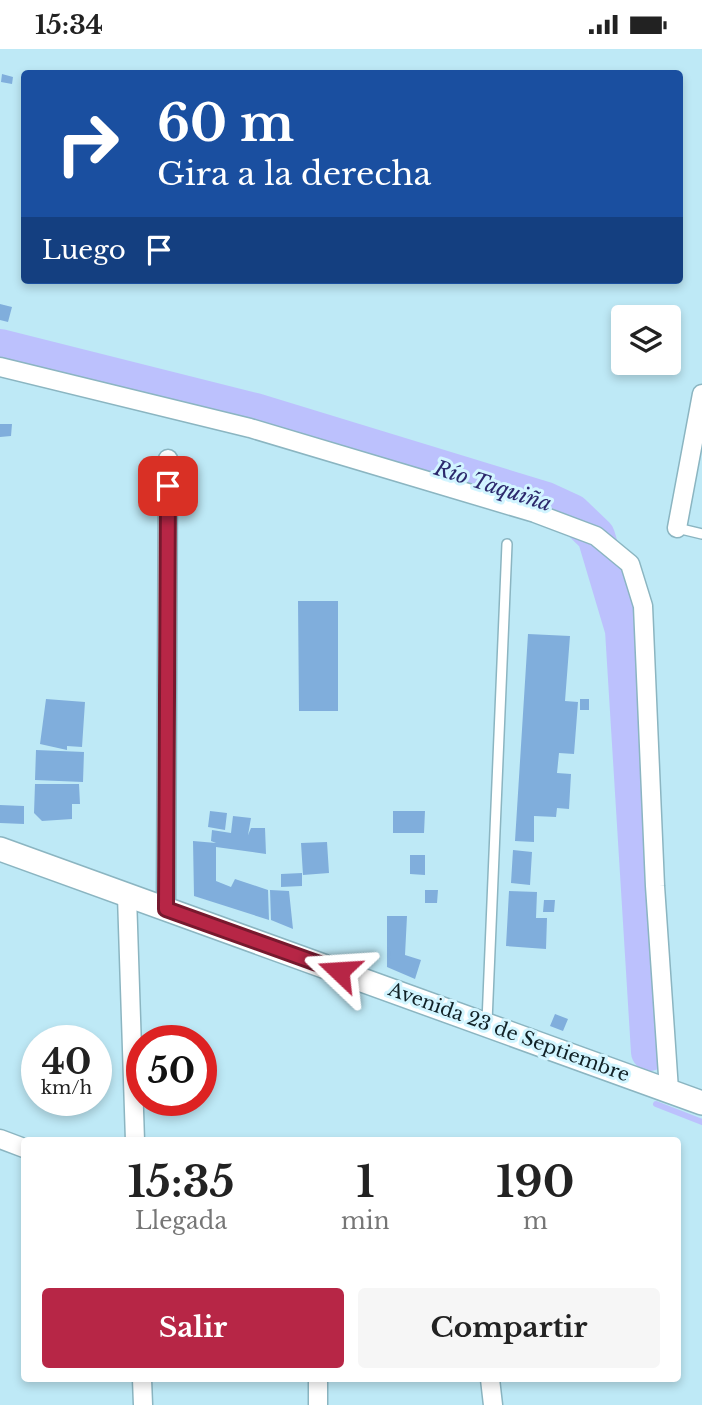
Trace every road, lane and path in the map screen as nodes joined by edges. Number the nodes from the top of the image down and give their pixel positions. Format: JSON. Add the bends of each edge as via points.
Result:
{"nodes":[{"id":1,"x":0,"y":367,"type":"edge"},
{"id":2,"x":702,"y":394,"type":"edge"},
{"id":3,"x":168,"y":459,"type":"dead end"},
{"id":4,"x":677,"y":528,"type":"joint"},
{"id":5,"x":702,"y":534,"type":"edge"},
{"id":6,"x":507,"y":544,"type":"dead end"},
{"id":7,"x":0,"y":849,"type":"edge"},
{"id":8,"x":127,"y":896,"type":"junction"},
{"id":9,"x":166,"y":909,"type":"junction"},
{"id":10,"x":487,"y":1024,"type":"junction"},
{"id":11,"x":669,"y":1090,"type":"junction"},
{"id":12,"x":702,"y":1103,"type":"edge"},
{"id":13,"x":135,"y":1137,"type":"edge"},
{"id":14,"x":0,"y":1139,"type":"edge"},
{"id":15,"x":21,"y":1147,"type":"edge"},
{"id":16,"x":142,"y":1382,"type":"edge"},
{"id":17,"x":318,"y":1382,"type":"edge"},
{"id":18,"x":490,"y":1382,"type":"edge"},
{"id":19,"x":143,"y":1405,"type":"edge"},
{"id":20,"x":318,"y":1405,"type":"edge"},
{"id":21,"x":493,"y":1405,"type":"edge"}],
"edges":[{"from":1,"to":11,"type":"street","via":[[250,428],[535,513],[596,536],[630,564],[643,606]]},
{"from":2,"to":4,"type":"street"},
{"from":3,"to":9,"type":"street"},
{"from":4,"to":5,"type":"lane"},
{"from":6,"to":10,"type":"lane"},
{"from":7,"to":8,"type":"main road","name":"Avenida 23 de Septiembre"},
{"from":8,"to":9,"type":"main road","name":"Avenida 23 de Septiembre"},
{"from":8,"to":13,"type":"street"},
{"from":9,"to":10,"type":"main road","name":"Avenida 23 de Septiembre"},
{"from":10,"to":11,"type":"main road","name":"Avenida 23 de Septiembre"},
{"from":11,"to":12,"type":"main road","name":"Avenida 23 de Septiembre"},
{"from":14,"to":15,"type":"street"},
{"from":16,"to":19,"type":"street"},
{"from":17,"to":20,"type":"street"},
{"from":18,"to":21,"type":"street"}]}
